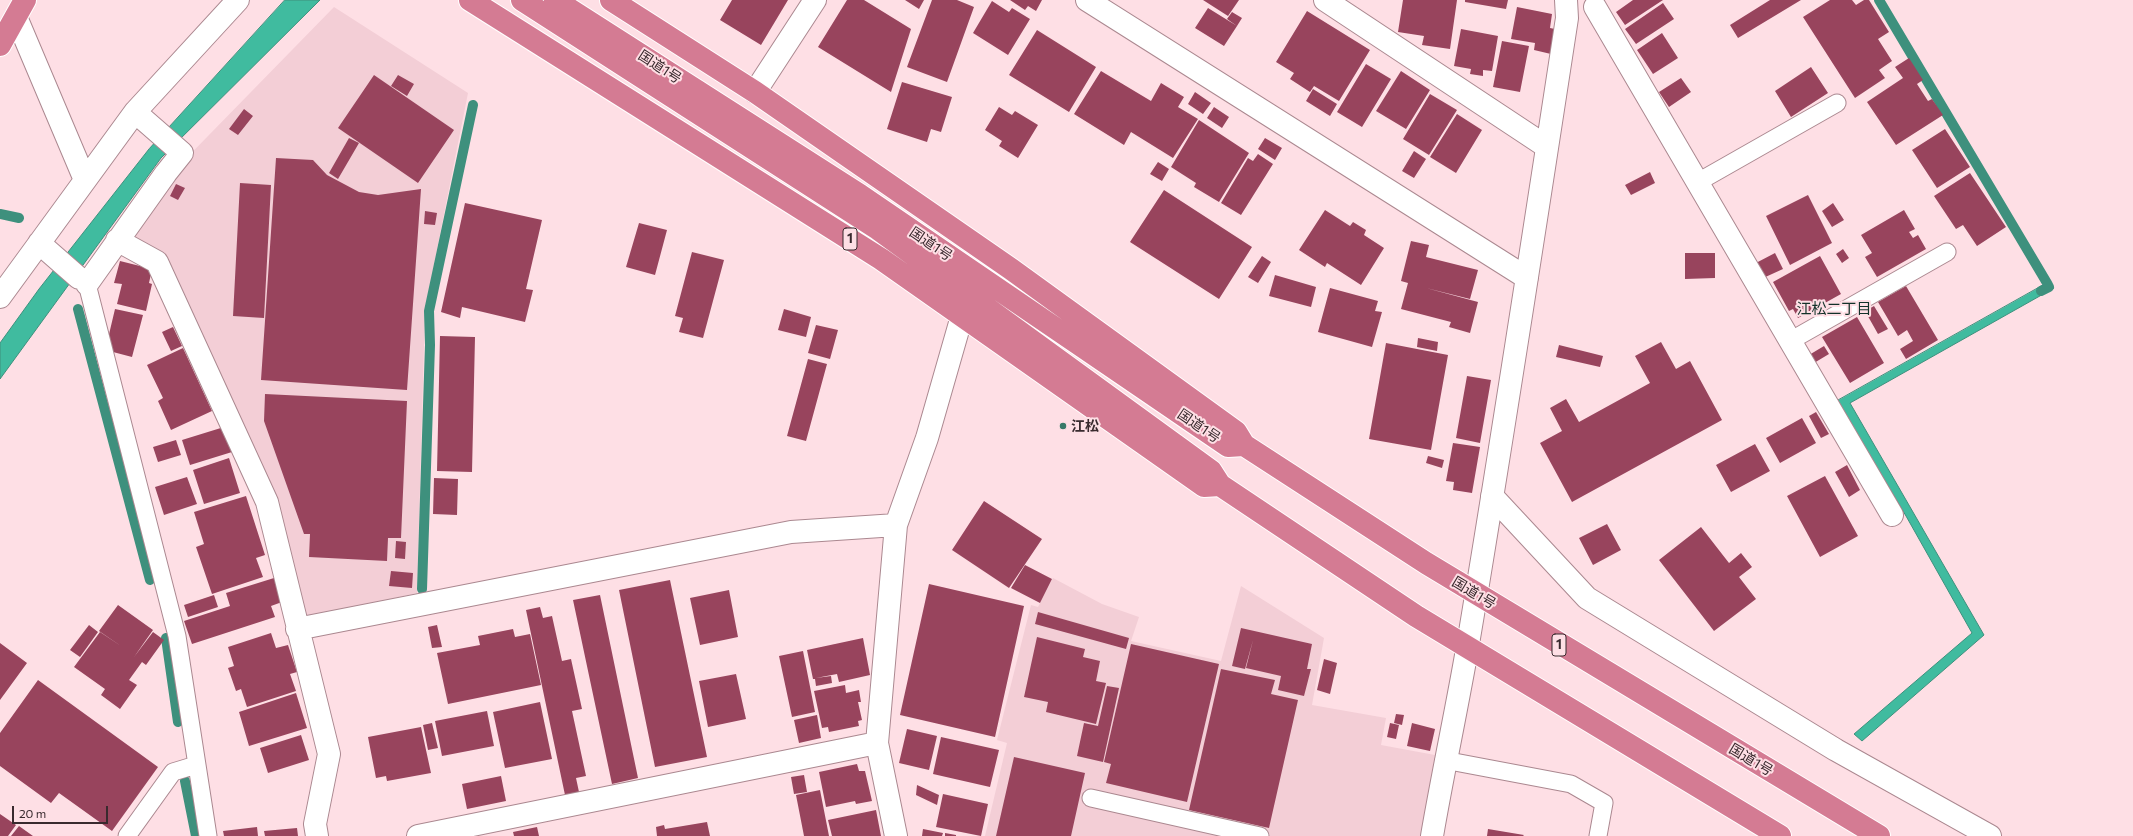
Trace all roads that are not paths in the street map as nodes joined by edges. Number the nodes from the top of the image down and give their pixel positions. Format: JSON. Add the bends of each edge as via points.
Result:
{"nodes":[{"id":1,"x":238,"y":0,"type":"edge"},
{"id":2,"x":470,"y":0,"type":"edge"},
{"id":3,"x":522,"y":0,"type":"edge"},
{"id":4,"x":555,"y":0,"type":"edge"},
{"id":5,"x":611,"y":0,"type":"edge"},
{"id":6,"x":815,"y":0,"type":"edge"},
{"id":7,"x":1088,"y":0,"type":"edge"},
{"id":8,"x":1325,"y":0,"type":"edge"},
{"id":9,"x":1604,"y":4,"type":"edge"},
{"id":10,"x":1114,"y":7,"type":"edge"},
{"id":11,"x":21,"y":8,"type":"edge"},
{"id":12,"x":1566,"y":9,"type":"edge"},
{"id":13,"x":0,"y":45,"type":"edge"},
{"id":14,"x":756,"y":92,"type":"junction"},
{"id":15,"x":1837,"y":103,"type":"dead end"},
{"id":16,"x":136,"y":112,"type":"junction"},
{"id":17,"x":1547,"y":147,"type":"junction"},
{"id":18,"x":85,"y":180,"type":"junction"},
{"id":19,"x":1698,"y":182,"type":"junction"},
{"id":20,"x":855,"y":202,"type":"junction"},
{"id":21,"x":117,"y":240,"type":"junction"},
{"id":22,"x":39,"y":243,"type":"junction"},
{"id":23,"x":1947,"y":252,"type":"dead end"},
{"id":24,"x":1527,"y":278,"type":"junction"},
{"id":25,"x":83,"y":281,"type":"junction"},
{"id":26,"x":0,"y":297,"type":"edge"},
{"id":27,"x":962,"y":316,"type":"junction"},
{"id":28,"x":1790,"y":341,"type":"junction"},
{"id":29,"x":1244,"y":445,"type":"junction"},
{"id":30,"x":1220,"y":485,"type":"junction"},
{"id":31,"x":1492,"y":496,"type":"junction"},
{"id":32,"x":1892,"y":515,"type":"dead end"},
{"id":33,"x":896,"y":525,"type":"junction"},
{"id":34,"x":1476,"y":594,"type":"junction"},
{"id":35,"x":297,"y":629,"type":"junction"},
{"id":36,"x":1467,"y":647,"type":"junction"},
{"id":37,"x":877,"y":743,"type":"junction"},
{"id":38,"x":1444,"y":760,"type":"junction"},
{"id":39,"x":196,"y":765,"type":"junction"},
{"id":40,"x":1092,"y":798,"type":"dead end"},
{"id":41,"x":127,"y":836,"type":"edge"},
{"id":42,"x":208,"y":836,"type":"edge"},
{"id":43,"x":317,"y":836,"type":"edge"},
{"id":44,"x":418,"y":836,"type":"edge"},
{"id":45,"x":896,"y":836,"type":"edge"},
{"id":46,"x":1260,"y":836,"type":"edge"},
{"id":47,"x":1432,"y":836,"type":"edge"},
{"id":48,"x":1598,"y":836,"type":"edge"},
{"id":49,"x":1780,"y":836,"type":"edge"},
{"id":50,"x":1879,"y":836,"type":"edge"},
{"id":51,"x":1990,"y":836,"type":"edge"}],
"edges":[{"from":1,"to":16,"type":"street"},
{"from":2,"to":27,"type":"highway","number":"1","via":[[881,258]]},
{"from":3,"to":20,"type":"highway","name":"国道1号","number":"1"},
{"from":4,"to":20,"type":"highway","name":"国道1号","number":"1"},
{"from":5,"to":14,"type":"highway","number":"1"},
{"from":6,"to":14,"type":"street"},
{"from":7,"to":10,"type":"street"},
{"from":8,"to":17,"type":"street"},
{"from":9,"to":12,"type":"street"},
{"from":9,"to":19,"type":"street"},
{"from":10,"to":24,"type":"street"},
{"from":11,"to":13,"type":"highway"},
{"from":11,"to":18,"type":"street"},
{"from":12,"to":17,"type":"street"},
{"from":14,"to":29,"type":"highway","number":"1","via":[[1018,274],[1236,432]]},
{"from":15,"to":19,"type":"lane"},
{"from":16,"to":18,"type":"street"},
{"from":16,"to":21,"type":"street","via":[[182,153]]},
{"from":17,"to":24,"type":"street"},
{"from":18,"to":22,"type":"street"},
{"from":19,"to":28,"type":"street"},
{"from":20,"to":29,"type":"highway","name":"国道1号","number":"1","via":[[1228,446]]},
{"from":20,"to":30,"type":"highway","name":"国道1号","number":"1","via":[[1211,471]]},
{"from":21,"to":25,"type":"street"},
{"from":21,"to":35,"type":"street","via":[[157,262],[267,502]]},
{"from":22,"to":25,"type":"street"},
{"from":22,"to":26,"type":"street"},
{"from":23,"to":28,"type":"lane"},
{"from":24,"to":31,"type":"street"},
{"from":25,"to":39,"type":"lane","via":[[177,636]]},
{"from":27,"to":30,"type":"highway","number":"1","via":[[1204,486]]},
{"from":27,"to":33,"type":"street","via":[[927,438]]},
{"from":28,"to":32,"type":"street"},
{"from":29,"to":34,"type":"highway","name":"国道1号","number":"1"},
{"from":30,"to":36,"type":"highway","name":"国道1号","number":"1","via":[[1416,616]]},
{"from":31,"to":34,"type":"street"},
{"from":31,"to":51,"type":"street","via":[[1587,598],[1836,750]]},
{"from":33,"to":35,"type":"street","via":[[791,532]]},
{"from":33,"to":37,"type":"street"},
{"from":34,"to":36,"type":"street"},
{"from":34,"to":50,"type":"highway","name":"国道1号","number":"1"},
{"from":35,"to":43,"type":"street","via":[[329,754],[315,824]]},
{"from":36,"to":38,"type":"street"},
{"from":36,"to":49,"type":"highway","name":"国道1号","number":"1"},
{"from":37,"to":44,"type":"street"},
{"from":37,"to":45,"type":"street"},
{"from":38,"to":47,"type":"street"},
{"from":38,"to":48,"type":"lane","via":[[1571,784],[1604,803]]},
{"from":39,"to":41,"type":"lane","via":[[173,772]]},
{"from":39,"to":42,"type":"lane"},
{"from":40,"to":46,"type":"lane"}]}
